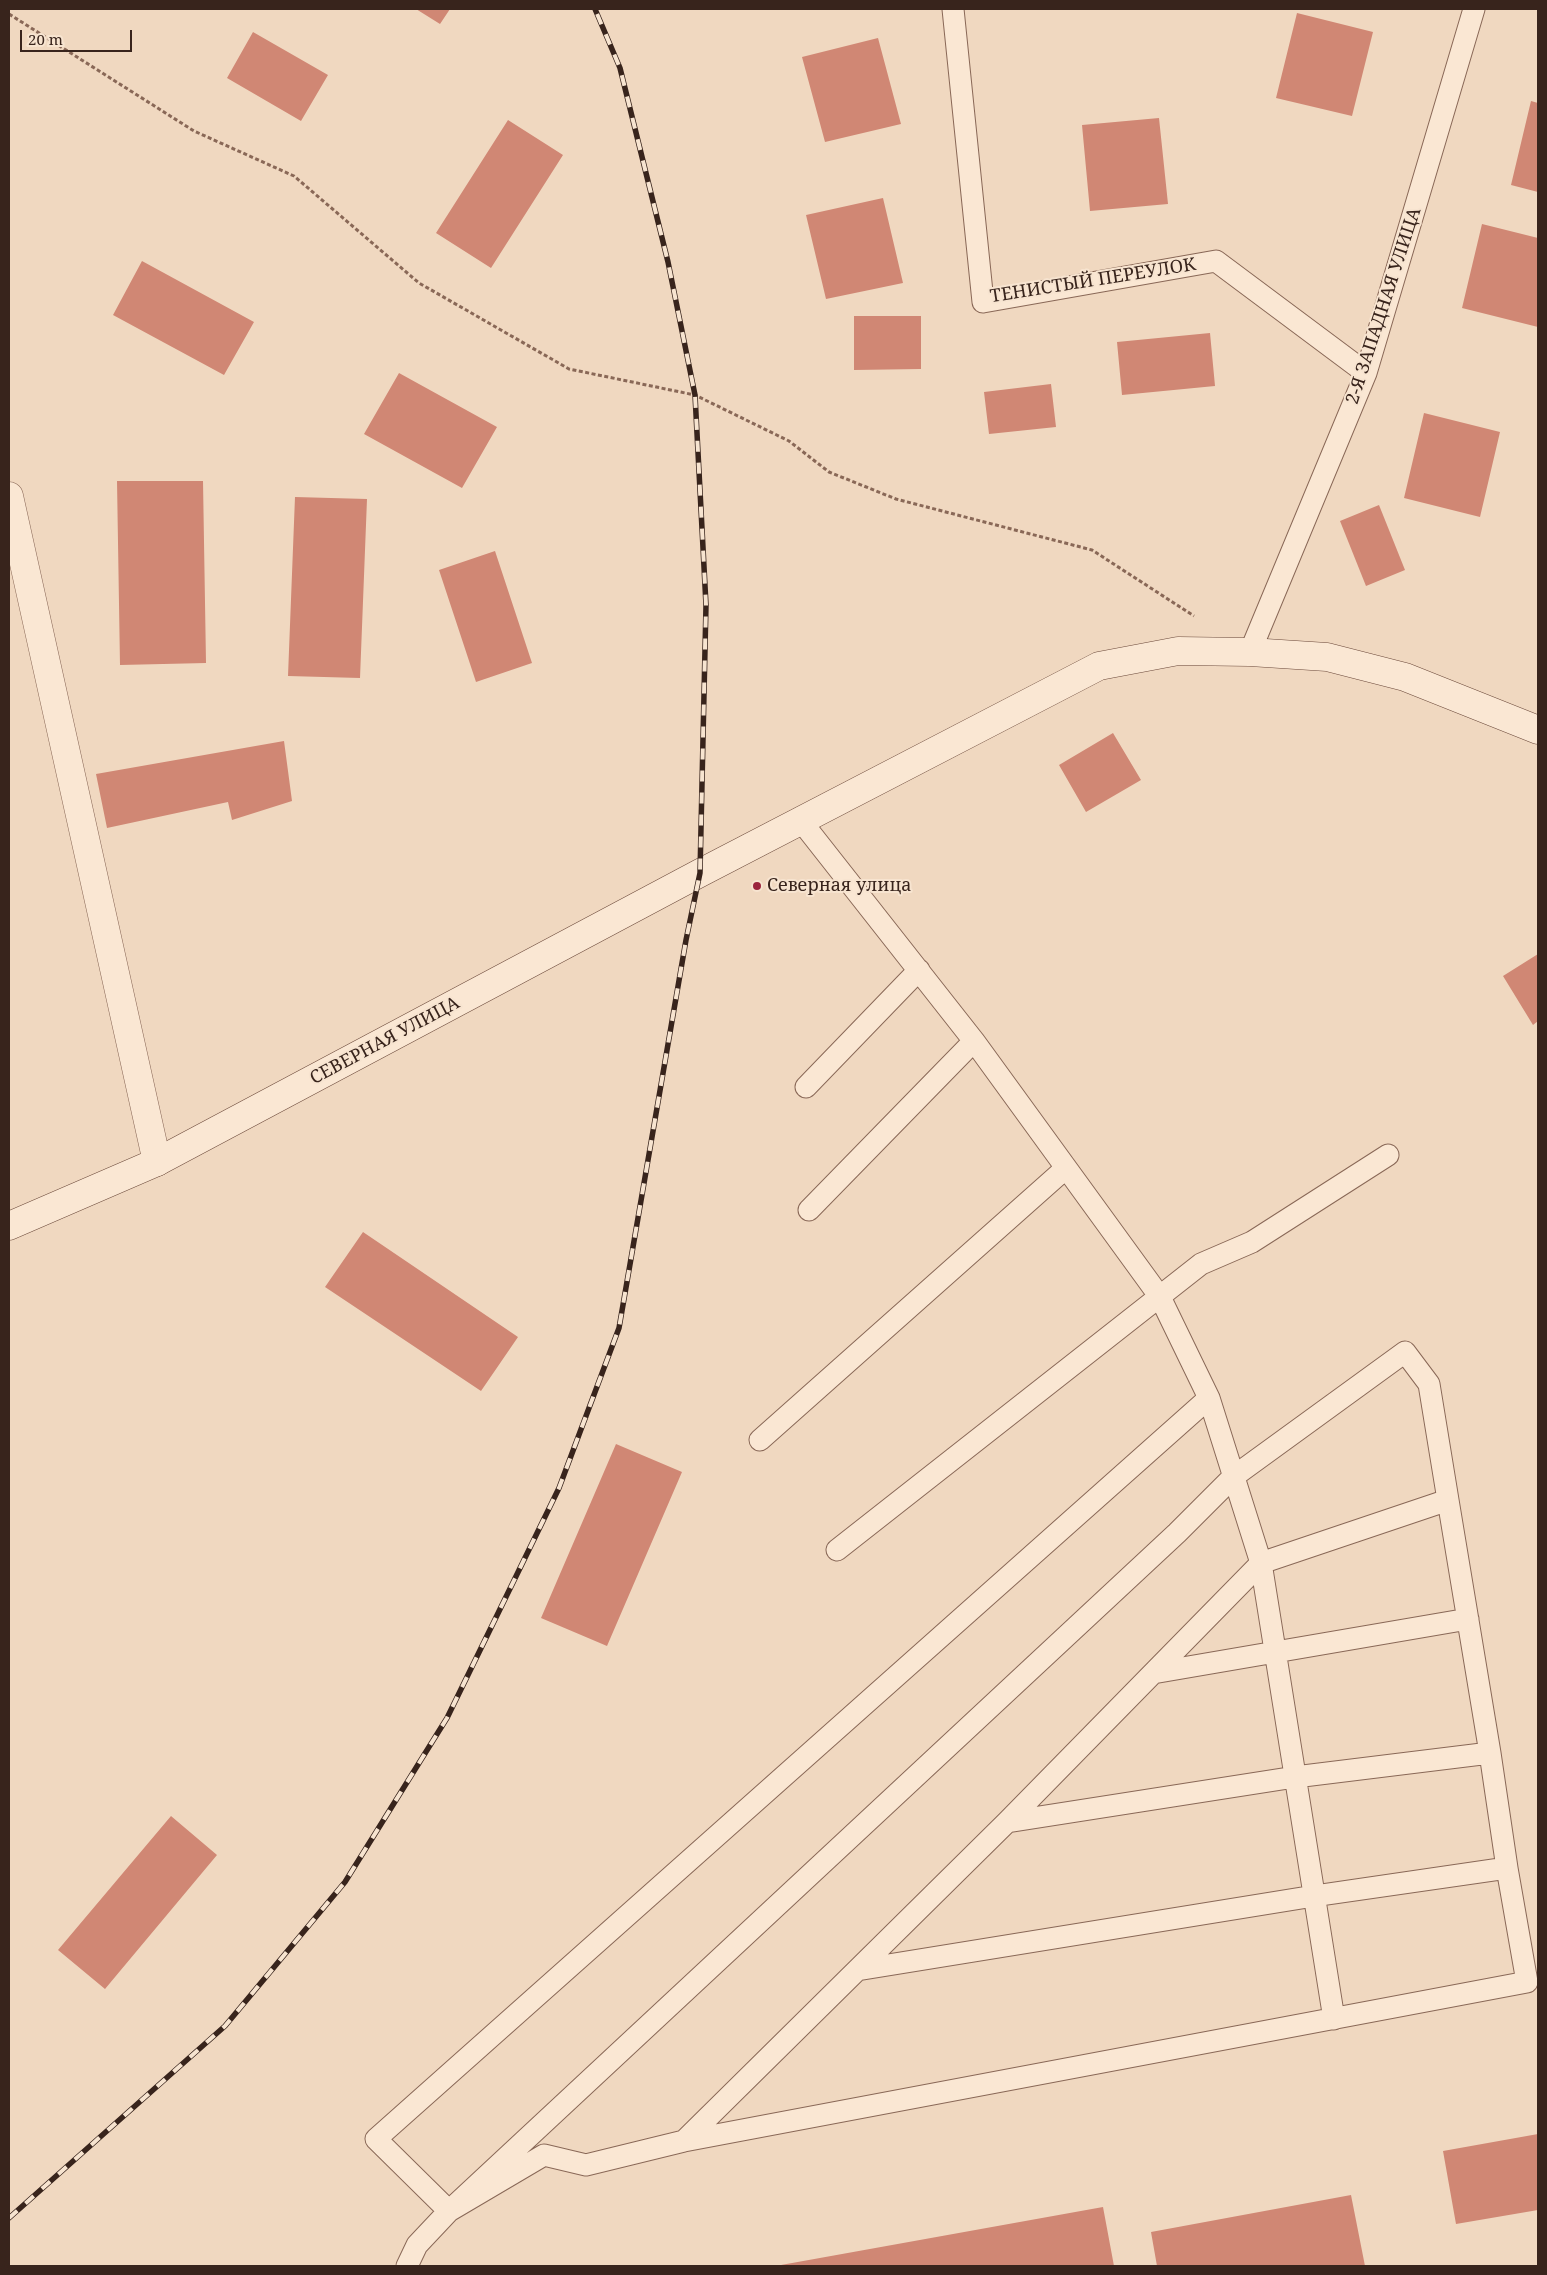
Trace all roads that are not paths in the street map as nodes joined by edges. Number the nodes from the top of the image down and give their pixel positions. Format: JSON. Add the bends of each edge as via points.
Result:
{"nodes":[{"id":1,"x":953,"y":9,"type":"edge"},
{"id":2,"x":1474,"y":9,"type":"edge"},
{"id":3,"x":1366,"y":373,"type":"junction"},
{"id":4,"x":9,"y":496,"type":"edge"},
{"id":5,"x":1250,"y":652,"type":"junction"},
{"id":6,"x":1538,"y":730,"type":"edge"},
{"id":7,"x":801,"y":821,"type":"junction"},
{"id":8,"x":918,"y":970,"type":"junction"},
{"id":9,"x":974,"y":1040,"type":"junction"},
{"id":10,"x":806,"y":1087,"type":"dead end"},
{"id":11,"x":1388,"y":1155,"type":"dead end"},
{"id":12,"x":157,"y":1162,"type":"junction"},
{"id":13,"x":1066,"y":1168,"type":"junction"},
{"id":14,"x":809,"y":1210,"type":"dead end"},
{"id":15,"x":9,"y":1226,"type":"edge"},
{"id":16,"x":1160,"y":1297,"type":"junction"},
{"id":17,"x":1209,"y":1398,"type":"junction"},
{"id":18,"x":760,"y":1440,"type":"dead end"},
{"id":19,"x":1233,"y":1477,"type":"junction"},
{"id":20,"x":1448,"y":1500,"type":"junction"},
{"id":21,"x":837,"y":1550,"type":"dead end"},
{"id":22,"x":1261,"y":1563,"type":"junction"},
{"id":23,"x":1468,"y":1619,"type":"junction"},
{"id":24,"x":1275,"y":1651,"type":"junction"},
{"id":25,"x":1153,"y":1673,"type":"junction"},
{"id":26,"x":1490,"y":1753,"type":"junction"},
{"id":27,"x":1295,"y":1777,"type":"junction"},
{"id":28,"x":1007,"y":1822,"type":"junction"},
{"id":29,"x":1507,"y":1868,"type":"junction"},
{"id":30,"x":1314,"y":1896,"type":"junction"},
{"id":31,"x":857,"y":1970,"type":"junction"},
{"id":32,"x":1334,"y":2019,"type":"junction"},
{"id":33,"x":684,"y":2141,"type":"junction"},
{"id":34,"x":449,"y":2211,"type":"junction"},
{"id":35,"x":407,"y":2266,"type":"edge"}],
"edges":[{"from":1,"to":3,"type":"lane","name":"ТЕНИСТЫЙ ПЕРЕУЛОК","via":[[983,302],[1216,261]]},
{"from":2,"to":3,"type":"lane","name":"2-Я ЗАПАДНАЯ УЛИЦА"},
{"from":3,"to":5,"type":"lane","name":"2-Я ЗАПАДНАЯ УЛИЦА"},
{"from":4,"to":12,"type":"street"},
{"from":5,"to":6,"type":"street","name":"СЕВЕРНАЯ УЛИЦА","via":[[1327,657],[1406,677]]},
{"from":5,"to":7,"type":"street","name":"СЕВЕРНАЯ УЛИЦА","via":[[1178,651],[1099,666]]},
{"from":7,"to":8,"type":"lane"},
{"from":7,"to":12,"type":"street","name":"СЕВЕРНАЯ УЛИЦА"},
{"from":8,"to":9,"type":"lane"},
{"from":8,"to":10,"type":"lane"},
{"from":9,"to":13,"type":"lane"},
{"from":9,"to":14,"type":"lane"},
{"from":11,"to":16,"type":"lane","via":[[1252,1242],[1201,1264]]},
{"from":12,"to":15,"type":"street","name":"СЕВЕРНАЯ УЛИЦА"},
{"from":13,"to":16,"type":"lane"},
{"from":13,"to":18,"type":"lane"},
{"from":16,"to":17,"type":"lane"},
{"from":16,"to":21,"type":"lane"},
{"from":17,"to":19,"type":"lane"},
{"from":17,"to":34,"type":"lane","via":[[376,2139]]},
{"from":19,"to":20,"type":"lane","via":[[1405,1352],[1429,1384]]},
{"from":19,"to":22,"type":"lane"},
{"from":19,"to":34,"type":"lane"},
{"from":20,"to":22,"type":"lane"},
{"from":20,"to":23,"type":"lane"},
{"from":22,"to":24,"type":"lane"},
{"from":22,"to":25,"type":"lane"},
{"from":23,"to":24,"type":"lane"},
{"from":23,"to":26,"type":"lane"},
{"from":24,"to":25,"type":"lane"},
{"from":24,"to":27,"type":"lane"},
{"from":25,"to":28,"type":"lane"},
{"from":26,"to":27,"type":"lane"},
{"from":26,"to":29,"type":"lane"},
{"from":27,"to":28,"type":"lane"},
{"from":27,"to":30,"type":"lane"},
{"from":28,"to":31,"type":"lane"},
{"from":29,"to":30,"type":"lane"},
{"from":29,"to":32,"type":"lane","via":[[1527,1982]]},
{"from":30,"to":31,"type":"lane"},
{"from":30,"to":32,"type":"lane"},
{"from":31,"to":33,"type":"lane"},
{"from":32,"to":33,"type":"lane"},
{"from":33,"to":34,"type":"lane","via":[[586,2165],[544,2155]]},
{"from":34,"to":35,"type":"lane","via":[[418,2245]]}]}
